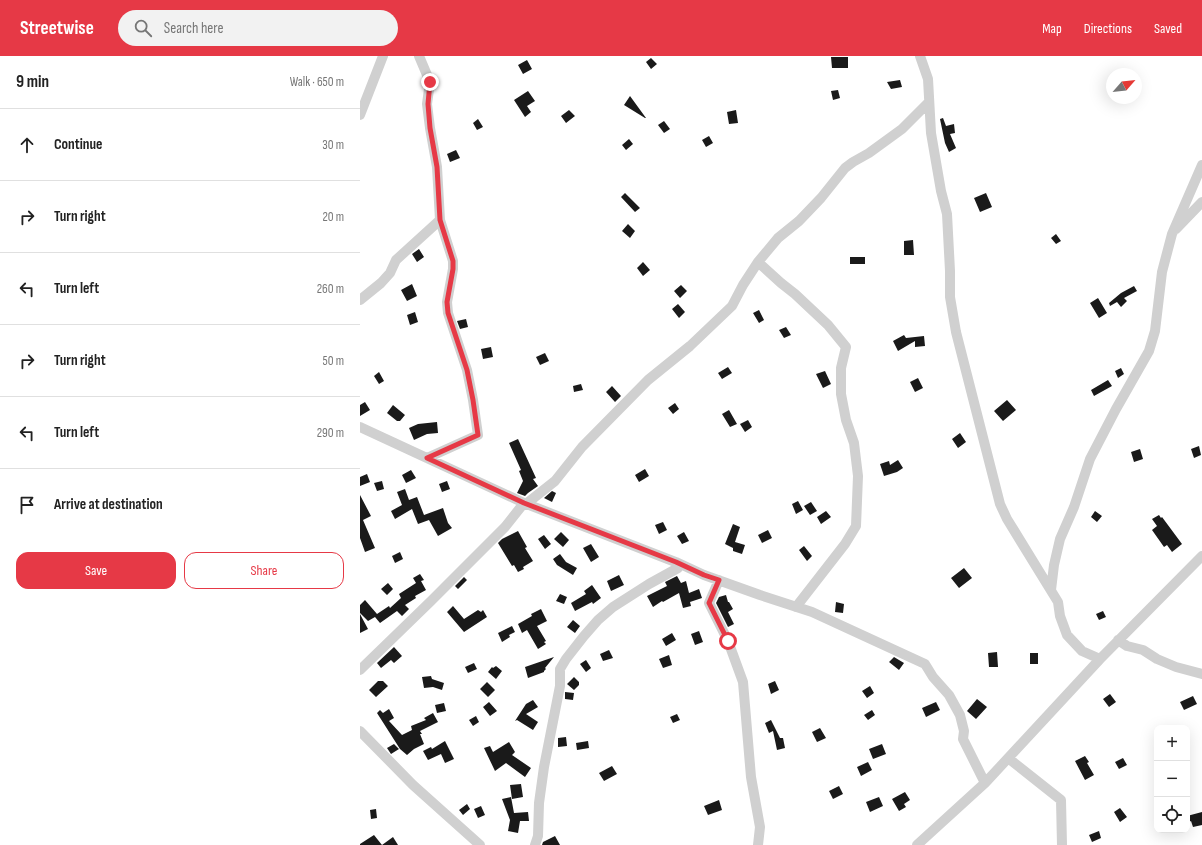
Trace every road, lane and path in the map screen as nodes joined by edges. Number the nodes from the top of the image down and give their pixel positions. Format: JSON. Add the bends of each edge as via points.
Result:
{"nodes":[{"id":1,"x":383,"y":56,"type":"edge"},
{"id":2,"x":419,"y":56,"type":"edge"},
{"id":3,"x":920,"y":56,"type":"edge"},
{"id":4,"x":929,"y":102,"type":"junction"},
{"id":5,"x":360,"y":115,"type":"edge"},
{"id":6,"x":1202,"y":165,"type":"edge"},
{"id":7,"x":1202,"y":202,"type":"edge"},
{"id":8,"x":440,"y":220,"type":"junction"},
{"id":9,"x":1172,"y":234,"type":"junction"},
{"id":10,"x":758,"y":262,"type":"junction"},
{"id":11,"x":360,"y":300,"type":"edge"},
{"id":12,"x":360,"y":427,"type":"edge"},
{"id":13,"x":427,"y":458,"type":"junction"},
{"id":14,"x":525,"y":503,"type":"junction"},
{"id":15,"x":1202,"y":556,"type":"edge"},
{"id":16,"x":676,"y":562,"type":"junction"},
{"id":17,"x":719,"y":580,"type":"junction"},
{"id":18,"x":1051,"y":590,"type":"junction"},
{"id":19,"x":796,"y":607,"type":"junction"},
{"id":20,"x":1118,"y":640,"type":"junction"},
{"id":21,"x":1100,"y":660,"type":"junction"},
{"id":22,"x":360,"y":670,"type":"edge"},
{"id":23,"x":1202,"y":674,"type":"edge"},
{"id":24,"x":360,"y":731,"type":"edge"},
{"id":25,"x":1008,"y":758,"type":"junction"},
{"id":26,"x":985,"y":783,"type":"junction"},
{"id":27,"x":480,"y":845,"type":"edge"},
{"id":28,"x":535,"y":845,"type":"edge"},
{"id":29,"x":758,"y":845,"type":"edge"},
{"id":30,"x":917,"y":845,"type":"edge"},
{"id":31,"x":1062,"y":845,"type":"edge"}],
"edges":[{"from":1,"to":5,"type":"street"},
{"from":2,"to":8,"type":"street","via":[[430,82],[428,104],[437,167]]},
{"from":3,"to":4,"type":"street","via":[[928,79]]},
{"from":4,"to":10,"type":"street","via":[[902,129],[845,168],[821,198],[778,238]]},
{"from":4,"to":18,"type":"street","via":[[932,139],[947,214],[950,297],[958,340],[1000,504]]},
{"from":6,"to":9,"type":"street"},
{"from":7,"to":9,"type":"street"},
{"from":8,"to":11,"type":"street","via":[[396,260],[390,273]]},
{"from":8,"to":13,"type":"street","via":[[453,261],[447,302],[448,313],[467,370],[478,435]]},
{"from":9,"to":18,"type":"street","via":[[1162,272],[1155,331],[1149,351],[1090,459],[1060,539]]},
{"from":10,"to":14,"type":"street","via":[[732,306],[690,346],[648,380],[582,447],[555,481]]},
{"from":10,"to":19,"type":"street","via":[[822,320],[846,347],[841,368],[841,394],[854,443],[858,476],[856,526]]},
{"from":12,"to":13,"type":"street"},
{"from":13,"to":14,"type":"street"},
{"from":14,"to":16,"type":"street"},
{"from":14,"to":22,"type":"street","via":[[505,527]]},
{"from":15,"to":20,"type":"street"},
{"from":16,"to":17,"type":"street"},
{"from":16,"to":28,"type":"street","via":[[678,568],[613,607],[598,620],[560,669],[560,686],[544,767]]},
{"from":17,"to":19,"type":"street"},
{"from":17,"to":29,"type":"street","via":[[709,603],[728,641],[743,682],[750,777],[760,827]]},
{"from":18,"to":21,"type":"street","via":[[1058,602],[1067,635],[1082,651]]},
{"from":19,"to":26,"type":"street","via":[[925,664],[949,695],[960,715],[963,739]]},
{"from":20,"to":21,"type":"street"},
{"from":20,"to":23,"type":"street","via":[[1176,667]]},
{"from":21,"to":25,"type":"street"},
{"from":24,"to":27,"type":"street","via":[[413,785]]},
{"from":25,"to":26,"type":"street"},
{"from":25,"to":31,"type":"street","via":[[1061,800]]},
{"from":26,"to":30,"type":"street"}]}
